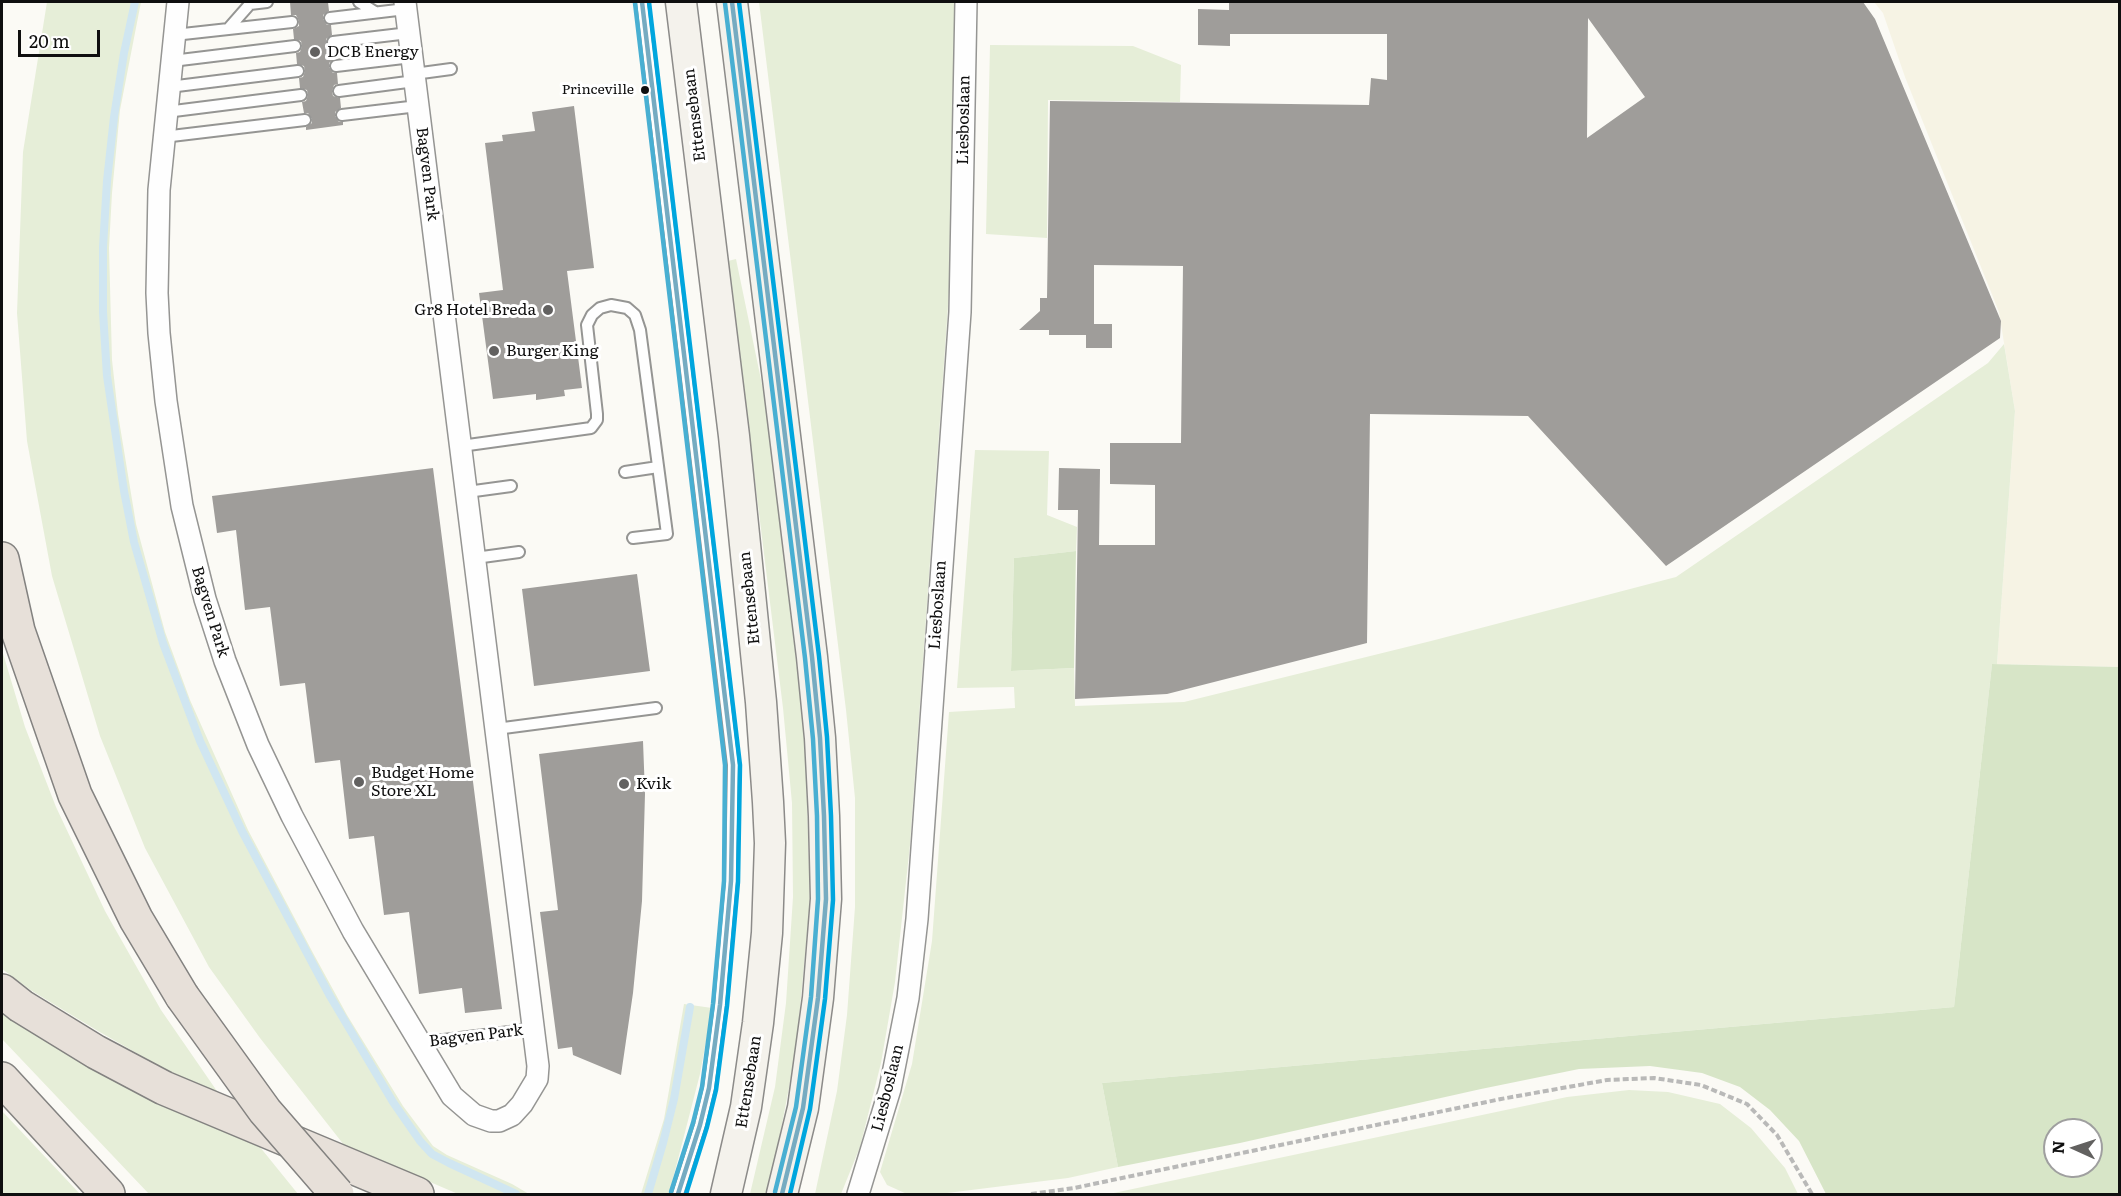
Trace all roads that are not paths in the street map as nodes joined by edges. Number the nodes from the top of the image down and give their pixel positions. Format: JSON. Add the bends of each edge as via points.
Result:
{"nodes":[{"id":1,"x":178,"y":2,"type":"edge"},
{"id":2,"x":267,"y":2,"type":"edge"},
{"id":3,"x":359,"y":2,"type":"edge"},
{"id":4,"x":642,"y":2,"type":"edge"},
{"id":5,"x":681,"y":2,"type":"edge"},
{"id":6,"x":732,"y":2,"type":"edge"},
{"id":7,"x":966,"y":2,"type":"edge"},
{"id":8,"x":405,"y":5,"type":"edge"},
{"id":9,"x":375,"y":12,"type":"junction"},
{"id":10,"x":330,"y":18,"type":"dead end"},
{"id":11,"x":292,"y":22,"type":"dead end"},
{"id":12,"x":228,"y":29,"type":"junction"},
{"id":13,"x":409,"y":33,"type":"junction"},
{"id":14,"x":174,"y":35,"type":"junction"},
{"id":15,"x":333,"y":42,"type":"dead end"},
{"id":16,"x":295,"y":46,"type":"dead end"},
{"id":17,"x":171,"y":61,"type":"junction"},
{"id":18,"x":336,"y":66,"type":"dead end"},
{"id":19,"x":451,"y":69,"type":"dead end"},
{"id":20,"x":298,"y":71,"type":"dead end"},
{"id":21,"x":414,"y":71,"type":"junction"},
{"id":22,"x":169,"y":87,"type":"junction"},
{"id":23,"x":339,"y":91,"type":"dead end"},
{"id":24,"x":301,"y":95,"type":"dead end"},
{"id":25,"x":418,"y":106,"type":"junction"},
{"id":26,"x":166,"y":112,"type":"junction"},
{"id":27,"x":342,"y":115,"type":"dead end"},
{"id":28,"x":304,"y":120,"type":"dead end"},
{"id":29,"x":163,"y":137,"type":"junction"},
{"id":30,"x":461,"y":447,"type":"junction"},
{"id":31,"x":658,"y":467,"type":"junction"},
{"id":32,"x":625,"y":472,"type":"dead end"},
{"id":33,"x":511,"y":486,"type":"dead end"},
{"id":34,"x":467,"y":492,"type":"junction"},
{"id":35,"x":633,"y":538,"type":"dead end"},
{"id":36,"x":519,"y":552,"type":"dead end"},
{"id":37,"x":475,"y":558,"type":"junction"},
{"id":38,"x":2,"y":559,"type":"edge"},
{"id":39,"x":656,"y":708,"type":"dead end"},
{"id":40,"x":496,"y":729,"type":"junction"},
{"id":41,"x":2,"y":992,"type":"edge"},
{"id":42,"x":534,"y":1029,"type":"junction"},
{"id":43,"x":418,"y":1043,"type":"junction"},
{"id":44,"x":2,"y":1079,"type":"edge"},
{"id":45,"x":867,"y":1191,"type":"edge"},
{"id":46,"x":108,"y":1194,"type":"edge"},
{"id":47,"x":337,"y":1194,"type":"edge"},
{"id":48,"x":417,"y":1194,"type":"edge"},
{"id":49,"x":678,"y":1194,"type":"edge"},
{"id":50,"x":726,"y":1194,"type":"edge"},
{"id":51,"x":782,"y":1194,"type":"edge"}],
"edges":[{"from":1,"to":14,"type":"street","name":"Bagven Park"},
{"from":2,"to":12,"type":"lane","via":[[250,4]]},
{"from":3,"to":9,"type":"lane"},
{"from":4,"to":49,"type":"lane","via":[[733,765],[731,881],[716,1037],[704,1109]]},
{"from":5,"to":50,"type":"main road","name":"Ettensebaan","via":[[735,447],[768,802],[767,933],[758,1023],[746,1107]]},
{"from":6,"to":51,"type":"main road","via":[[812,657],[824,816],[826,899],[818,998],[803,1108]]},
{"from":7,"to":45,"type":"street","name":"Liesboslaan","via":[[960,312],[917,919],[908,998]]},
{"from":8,"to":9,"type":"lane","name":"Bagven Park"},
{"from":8,"to":13,"type":"street","name":"Bagven Park"},
{"from":9,"to":10,"type":"lane","name":"Bagven Park"},
{"from":11,"to":12,"type":"lane"},
{"from":12,"to":14,"type":"lane"},
{"from":13,"to":15,"type":"lane"},
{"from":13,"to":21,"type":"street","name":"Bagven Park"},
{"from":14,"to":17,"type":"street","name":"Bagven Park"},
{"from":16,"to":17,"type":"lane"},
{"from":17,"to":22,"type":"street","name":"Bagven Park"},
{"from":18,"to":21,"type":"lane"},
{"from":19,"to":21,"type":"lane"},
{"from":20,"to":22,"type":"lane"},
{"from":21,"to":23,"type":"lane"},
{"from":21,"to":25,"type":"street","name":"Bagven Park"},
{"from":22,"to":26,"type":"street","name":"Bagven Park"},
{"from":24,"to":26,"type":"lane"},
{"from":25,"to":27,"type":"lane","name":"Bagven Park"},
{"from":25,"to":30,"type":"street","name":"Bagven Park"},
{"from":26,"to":29,"type":"street","name":"Bagven Park"},
{"from":28,"to":29,"type":"lane"},
{"from":29,"to":43,"type":"street","name":"Bagven Park","via":[[157,292],[160,355],[182,506],[202,589],[225,661],[269,768],[348,922]]},
{"from":30,"to":31,"type":"lane","via":[[586,430],[595,425],[587,325],[595,311],[616,305],[631,310],[640,330]]},
{"from":30,"to":34,"type":"street","name":"Bagven Park"},
{"from":31,"to":32,"type":"lane"},
{"from":31,"to":35,"type":"lane","via":[[667,534]]},
{"from":33,"to":34,"type":"lane"},
{"from":34,"to":37,"type":"street","name":"Bagven Park"},
{"from":36,"to":37,"type":"lane"},
{"from":37,"to":40,"type":"street","name":"Bagven Park"},
{"from":38,"to":47,"type":"highway","bridge":true,"via":[[18,631],[75,795],[136,919],[182,996],[265,1111]]},
{"from":39,"to":40,"type":"lane"},
{"from":40,"to":42,"type":"street","name":"Bagven Park"},
{"from":41,"to":48,"type":"highway","via":[[96,1052],[164,1088]]},
{"from":42,"to":43,"type":"lane","name":"Bagven Park"},
{"from":42,"to":43,"type":"street","name":"Bagven Park","via":[[537,1079],[518,1110],[491,1121],[459,1104]]},
{"from":44,"to":46,"type":"highway"}]}
